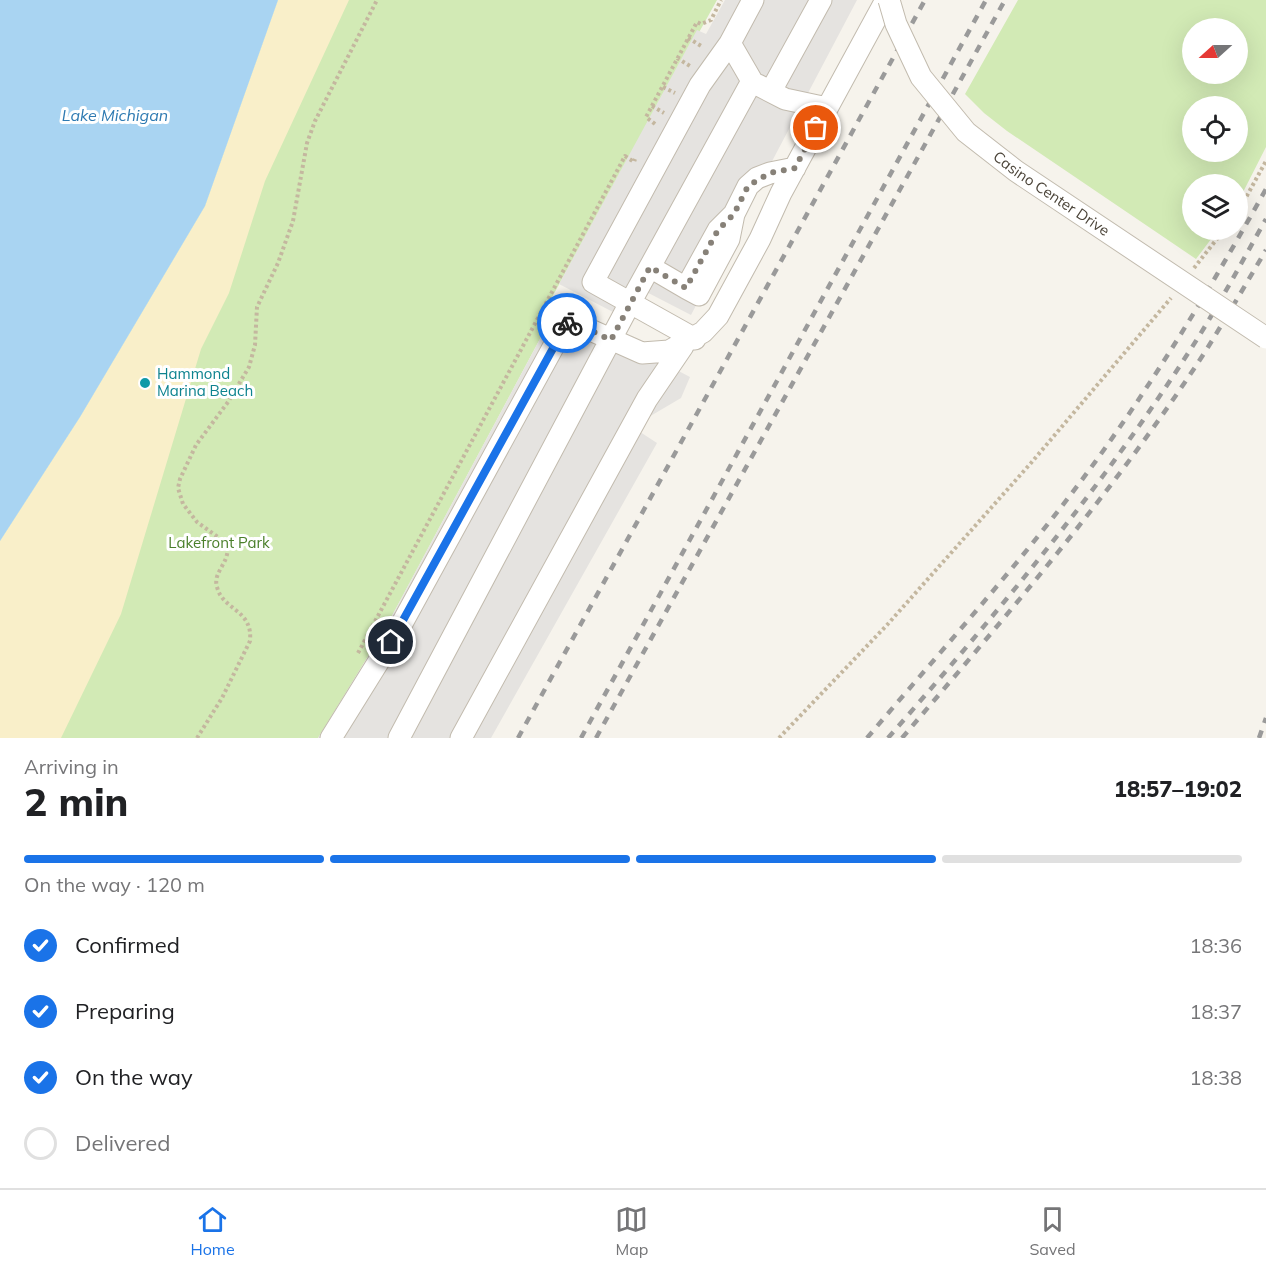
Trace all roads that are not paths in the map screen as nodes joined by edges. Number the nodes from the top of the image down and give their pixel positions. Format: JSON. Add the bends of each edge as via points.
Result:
{"nodes":[{"id":1,"x":753,"y":0,"type":"edge"},
{"id":2,"x":821,"y":0,"type":"edge"},
{"id":3,"x":888,"y":0,"type":"edge"},
{"id":4,"x":730,"y":43,"type":"junction"},
{"id":5,"x":762,"y":86,"type":"junction"},
{"id":6,"x":827,"y":108,"type":"junction"},
{"id":7,"x":795,"y":168,"type":"junction"},
{"id":8,"x":650,"y":267,"type":"junction"},
{"id":9,"x":630,"y":303,"type":"junction"},
{"id":10,"x":1266,"y":338,"type":"edge"},
{"id":11,"x":611,"y":340,"type":"junction"},
{"id":12,"x":689,"y":342,"type":"junction"},
{"id":13,"x":331,"y":738,"type":"edge"},
{"id":14,"x":399,"y":738,"type":"edge"},
{"id":15,"x":461,"y":738,"type":"edge"}],
"edges":[{"from":1,"to":4,"type":"street"},
{"from":2,"to":5,"type":"street"},
{"from":3,"to":6,"type":"street"},
{"from":3,"to":10,"type":"street","name":"Casino Center Drive","bridge":true,"via":[[921,77],[966,132],[1016,171]]},
{"from":4,"to":5,"type":"street"},
{"from":4,"to":9,"type":"street","via":[[700,85],[593,282]]},
{"from":5,"to":6,"type":"street","via":[[794,101]]},
{"from":5,"to":8,"type":"street"},
{"from":6,"to":7,"type":"street"},
{"from":7,"to":8,"type":"street","via":[[758,178],[748,186],[686,288]]},
{"from":7,"to":12,"type":"street","via":[[718,316]]},
{"from":8,"to":9,"type":"street"},
{"from":9,"to":11,"type":"street"},
{"from":9,"to":12,"type":"street"},
{"from":11,"to":12,"type":"street","via":[[642,353],[669,351]]},
{"from":11,"to":13,"type":"street","via":[[568,320],[400,627]]},
{"from":11,"to":14,"type":"street"},
{"from":12,"to":15,"type":"street","via":[[647,399]]}]}
